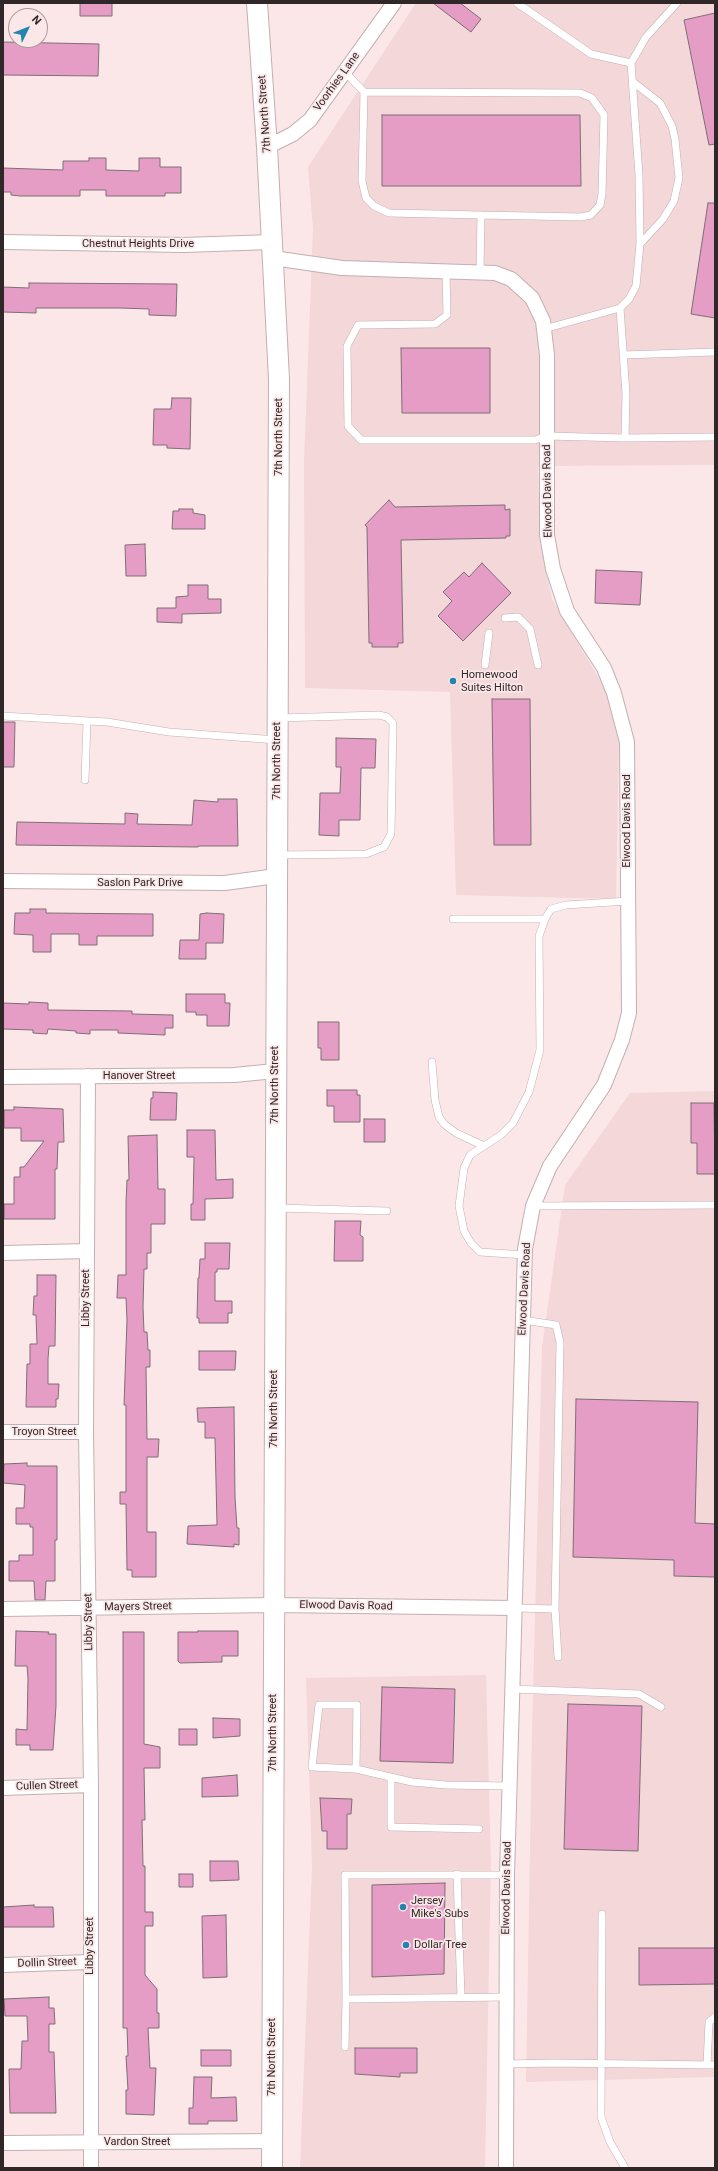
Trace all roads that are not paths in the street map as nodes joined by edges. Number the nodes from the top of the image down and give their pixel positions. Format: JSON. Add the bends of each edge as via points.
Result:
{"nodes":[{"id":1,"x":257,"y":3,"type":"edge"},
{"id":2,"x":394,"y":3,"type":"edge"},
{"id":3,"x":517,"y":3,"type":"edge"},
{"id":4,"x":677,"y":3,"type":"edge"},
{"id":5,"x":631,"y":63,"type":"junction"},
{"id":6,"x":345,"y":72,"type":"junction"},
{"id":7,"x":633,"y":82,"type":"junction"},
{"id":8,"x":364,"y":92,"type":"junction"},
{"id":9,"x":267,"y":147,"type":"junction"},
{"id":10,"x":481,"y":215,"type":"junction"},
{"id":11,"x":3,"y":242,"type":"edge"},
{"id":12,"x":640,"y":244,"type":"junction"},
{"id":13,"x":273,"y":250,"type":"junction"},
{"id":14,"x":446,"y":272,"type":"junction"},
{"id":15,"x":480,"y":273,"type":"junction"},
{"id":16,"x":620,"y":308,"type":"junction"},
{"id":17,"x":544,"y":329,"type":"junction"},
{"id":18,"x":715,"y":352,"type":"edge"},
{"id":19,"x":623,"y":355,"type":"junction"},
{"id":20,"x":547,"y":436,"type":"junction"},
{"id":21,"x":715,"y":437,"type":"edge"},
{"id":22,"x":625,"y":438,"type":"junction"},
{"id":23,"x":505,"y":618,"type":"dead end"},
{"id":24,"x":489,"y":633,"type":"dead end"},
{"id":25,"x":485,"y":665,"type":"dead end"},
{"id":26,"x":538,"y":665,"type":"dead end"},
{"id":27,"x":3,"y":716,"type":"edge"},
{"id":28,"x":277,"y":718,"type":"junction"},
{"id":29,"x":87,"y":721,"type":"junction"},
{"id":30,"x":277,"y":740,"type":"junction"},
{"id":31,"x":85,"y":780,"type":"dead end"},
{"id":32,"x":276,"y":855,"type":"junction"},
{"id":33,"x":276,"y":876,"type":"junction"},
{"id":34,"x":3,"y":881,"type":"edge"},
{"id":35,"x":628,"y":901,"type":"junction"},
{"id":36,"x":453,"y":919,"type":"dead end"},
{"id":37,"x":545,"y":919,"type":"junction"},
{"id":38,"x":432,"y":1062,"type":"dead end"},
{"id":39,"x":275,"y":1071,"type":"junction"},
{"id":40,"x":88,"y":1076,"type":"junction"},
{"id":41,"x":3,"y":1077,"type":"edge"},
{"id":42,"x":484,"y":1146,"type":"junction"},
{"id":43,"x":715,"y":1205,"type":"edge"},
{"id":44,"x":533,"y":1206,"type":"junction"},
{"id":45,"x":274,"y":1208,"type":"junction"},
{"id":46,"x":387,"y":1212,"type":"dead end"},
{"id":47,"x":87,"y":1251,"type":"junction"},
{"id":48,"x":3,"y":1253,"type":"edge"},
{"id":49,"x":525,"y":1255,"type":"junction"},
{"id":50,"x":523,"y":1320,"type":"junction"},
{"id":51,"x":3,"y":1432,"type":"edge"},
{"id":52,"x":86,"y":1432,"type":"junction"},
{"id":53,"x":273,"y":1605,"type":"junction"},
{"id":54,"x":88,"y":1608,"type":"junction"},
{"id":55,"x":514,"y":1608,"type":"junction"},
{"id":56,"x":3,"y":1609,"type":"edge"},
{"id":57,"x":555,"y":1609,"type":"junction"},
{"id":58,"x":558,"y":1657,"type":"dead end"},
{"id":59,"x":512,"y":1689,"type":"junction"},
{"id":60,"x":661,"y":1707,"type":"dead end"},
{"id":61,"x":356,"y":1769,"type":"junction"},
{"id":62,"x":391,"y":1778,"type":"junction"},
{"id":63,"x":91,"y":1785,"type":"junction"},
{"id":64,"x":510,"y":1786,"type":"junction"},
{"id":65,"x":3,"y":1788,"type":"edge"},
{"id":66,"x":479,"y":1829,"type":"dead end"},
{"id":67,"x":457,"y":1874,"type":"junction"},
{"id":68,"x":507,"y":1875,"type":"junction"},
{"id":69,"x":602,"y":1914,"type":"dead end"},
{"id":70,"x":90,"y":1962,"type":"junction"},
{"id":71,"x":3,"y":1965,"type":"edge"},
{"id":72,"x":506,"y":1997,"type":"junction"},
{"id":73,"x":461,"y":1998,"type":"junction"},
{"id":74,"x":346,"y":1999,"type":"junction"},
{"id":75,"x":715,"y":2017,"type":"edge"},
{"id":76,"x":345,"y":2047,"type":"dead end"},
{"id":77,"x":600,"y":2063,"type":"junction"},
{"id":78,"x":506,"y":2064,"type":"junction"},
{"id":79,"x":711,"y":2065,"type":"edge"},
{"id":80,"x":272,"y":2141,"type":"junction"},
{"id":81,"x":3,"y":2142,"type":"edge"},
{"id":82,"x":91,"y":2142,"type":"junction"},
{"id":83,"x":91,"y":2168,"type":"edge"},
{"id":84,"x":272,"y":2168,"type":"edge"},
{"id":85,"x":506,"y":2168,"type":"edge"},
{"id":86,"x":625,"y":2168,"type":"edge"}],
"edges":[{"from":1,"to":9,"type":"street","name":"7th North Street"},
{"from":2,"to":6,"type":"street","name":"Voorhies Lane"},
{"from":3,"to":5,"type":"lane","via":[[591,54]]},
{"from":4,"to":5,"type":"lane","via":[[646,37]]},
{"from":5,"to":7,"type":"lane"},
{"from":6,"to":8,"type":"lane"},
{"from":6,"to":9,"type":"street","name":"Voorhies Lane","via":[[310,120],[293,134]]},
{"from":7,"to":12,"type":"lane"},
{"from":7,"to":12,"type":"lane","via":[[660,103],[672,126],[679,178],[674,201],[663,219]]},
{"from":8,"to":10,"type":"lane","via":[[362,181],[366,198],[374,206],[389,213]]},
{"from":8,"to":10,"type":"lane","via":[[580,92],[592,98],[604,115],[600,206],[590,215],[581,217]]},
{"from":9,"to":13,"type":"street","name":"7th North Street"},
{"from":10,"to":15,"type":"lane"},
{"from":11,"to":13,"type":"street","name":"Chestnut Heights Drive","via":[[184,245]]},
{"from":12,"to":16,"type":"lane","via":[[636,286]]},
{"from":13,"to":14,"type":"street","name":"Elwood Davis Road","via":[[342,268]]},
{"from":13,"to":28,"type":"street","name":"7th North Street","via":[[279,379]]},
{"from":14,"to":15,"type":"street","name":"Elwood Davis Road"},
{"from":14,"to":20,"type":"lane","via":[[447,315],[434,324],[358,325],[347,346],[348,426],[362,440],[535,440]]},
{"from":15,"to":17,"type":"street","name":"Elwood Davis Road","via":[[495,273],[512,279],[532,298]]},
{"from":16,"to":17,"type":"lane"},
{"from":16,"to":19,"type":"lane"},
{"from":17,"to":20,"type":"street","name":"Elwood Davis Road","via":[[547,355]]},
{"from":18,"to":19,"type":"lane"},
{"from":19,"to":22,"type":"lane","via":[[626,394]]},
{"from":20,"to":22,"type":"lane"},
{"from":20,"to":35,"type":"street","name":"Elwood Davis Road","via":[[547,534],[553,570],[567,611],[604,668],[614,693],[627,742]]},
{"from":21,"to":22,"type":"lane"},
{"from":23,"to":26,"type":"lane","via":[[518,617],[530,629]]},
{"from":24,"to":25,"type":"lane"},
{"from":27,"to":29,"type":"lane"},
{"from":28,"to":30,"type":"street","name":"7th North Street"},
{"from":28,"to":32,"type":"lane","via":[[379,715],[387,717],[393,723],[391,834],[384,847],[366,854]]},
{"from":29,"to":30,"type":"lane","via":[[169,732]]},
{"from":29,"to":31,"type":"lane"},
{"from":30,"to":32,"type":"street","name":"7th North Street"},
{"from":32,"to":33,"type":"street","name":"7th North Street"},
{"from":33,"to":34,"type":"street","name":"Saslon Park Drive","via":[[225,883]]},
{"from":33,"to":39,"type":"street","name":"7th North Street"},
{"from":35,"to":37,"type":"lane","via":[[566,905],[551,909]]},
{"from":35,"to":44,"type":"street","name":"Elwood Davis Road","via":[[629,1013],[622,1040],[604,1085],[550,1166]]},
{"from":36,"to":37,"type":"lane"},
{"from":37,"to":42,"type":"lane","via":[[539,936],[540,1050],[529,1092],[513,1123]]},
{"from":38,"to":42,"type":"lane","via":[[439,1117],[456,1133]]},
{"from":39,"to":40,"type":"street","name":"Hanover Street","via":[[234,1075]]},
{"from":39,"to":45,"type":"street","name":"7th North Street"},
{"from":40,"to":41,"type":"street","name":"Hanover Street"},
{"from":40,"to":47,"type":"street","name":"Libby Street"},
{"from":42,"to":49,"type":"lane","via":[[470,1155],[464,1168],[459,1206],[464,1231],[480,1252]]},
{"from":43,"to":44,"type":"lane"},
{"from":44,"to":49,"type":"street","name":"Elwood Davis Road"},
{"from":45,"to":46,"type":"lane"},
{"from":45,"to":53,"type":"street","name":"7th North Street"},
{"from":47,"to":48,"type":"street"},
{"from":47,"to":52,"type":"street","name":"Libby Street"},
{"from":49,"to":50,"type":"street","name":"Elwood Davis Road"},
{"from":50,"to":55,"type":"street","name":"Elwood Davis Road"},
{"from":50,"to":57,"type":"lane","via":[[556,1325],[560,1342]]},
{"from":51,"to":52,"type":"street","name":"Troyon Street"},
{"from":52,"to":54,"type":"street","name":"Libby Street"},
{"from":53,"to":54,"type":"street","name":"Mayers Street"},
{"from":53,"to":55,"type":"street","name":"Elwood Davis Road"},
{"from":53,"to":80,"type":"street","name":"7th North Street"},
{"from":54,"to":56,"type":"street","name":"Mayers Street"},
{"from":54,"to":63,"type":"street","name":"Libby Street"},
{"from":55,"to":57,"type":"lane"},
{"from":55,"to":59,"type":"street","name":"Elwood Davis Road"},
{"from":57,"to":58,"type":"lane"},
{"from":59,"to":60,"type":"lane","via":[[638,1694]]},
{"from":59,"to":64,"type":"street","name":"Elwood Davis Road"},
{"from":61,"to":61,"type":"lane","via":[[312,1767],[319,1705],[357,1705]]},
{"from":61,"to":62,"type":"lane"},
{"from":62,"to":64,"type":"lane","via":[[446,1785]]},
{"from":62,"to":66,"type":"lane","via":[[391,1827]]},
{"from":63,"to":65,"type":"street","name":"Cullen Street"},
{"from":63,"to":70,"type":"street","name":"Libby Street"},
{"from":64,"to":68,"type":"street","name":"Elwood Davis Road"},
{"from":67,"to":68,"type":"lane"},
{"from":67,"to":73,"type":"lane"},
{"from":67,"to":74,"type":"lane","via":[[345,1875]]},
{"from":68,"to":72,"type":"street","name":"Elwood Davis Road"},
{"from":69,"to":77,"type":"lane"},
{"from":70,"to":71,"type":"street","name":"Dollin Street"},
{"from":70,"to":82,"type":"street","name":"Libby Street"},
{"from":72,"to":73,"type":"lane"},
{"from":72,"to":78,"type":"street","name":"Elwood Davis Road"},
{"from":73,"to":74,"type":"lane"},
{"from":74,"to":76,"type":"lane"},
{"from":75,"to":79,"type":"lane","via":[[709,2022]]},
{"from":77,"to":78,"type":"lane"},
{"from":77,"to":79,"type":"lane"},
{"from":77,"to":86,"type":"lane","via":[[601,2116],[610,2142]]},
{"from":78,"to":85,"type":"street","name":"Elwood Davis Road"},
{"from":80,"to":82,"type":"street","name":"Vardon Street"},
{"from":80,"to":84,"type":"street","name":"7th North Street"},
{"from":81,"to":82,"type":"street","name":"Vardon Street"},
{"from":82,"to":83,"type":"street","name":"Libby Street"}]}
